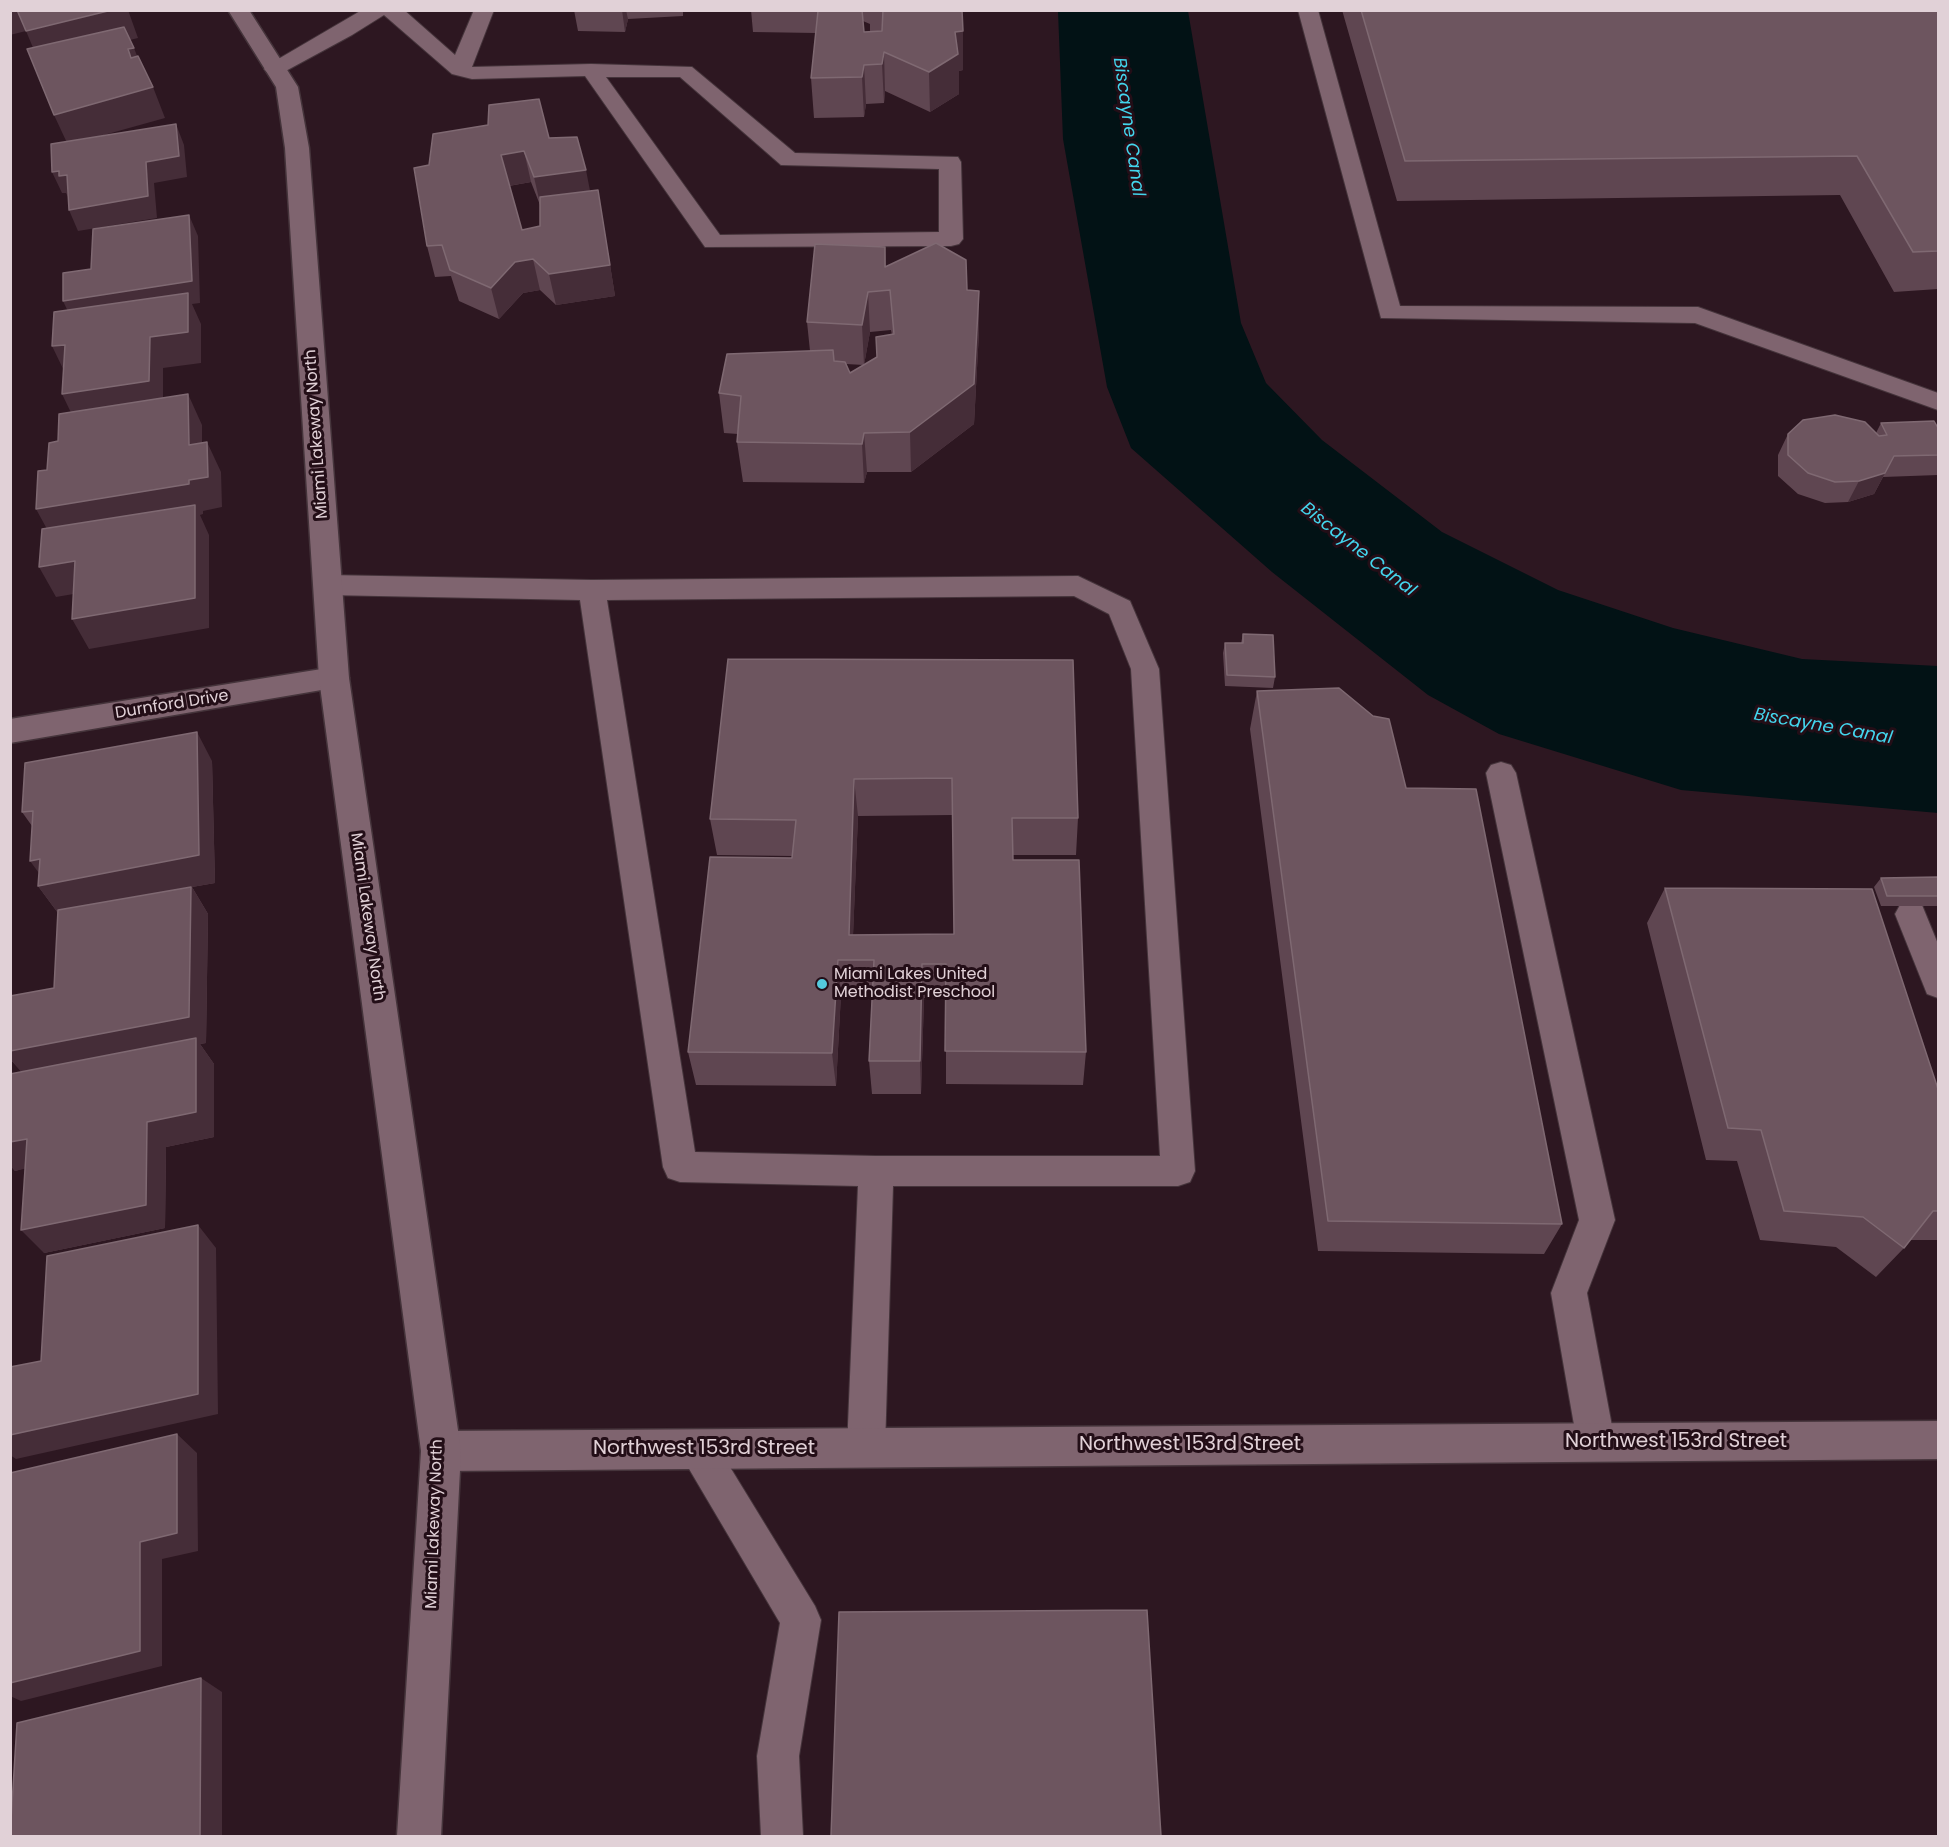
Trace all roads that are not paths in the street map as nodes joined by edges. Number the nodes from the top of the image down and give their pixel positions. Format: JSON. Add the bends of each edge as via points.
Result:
{"nodes":[{"id":1,"x":237,"y":10,"type":"edge"},
{"id":2,"x":377,"y":10,"type":"edge"},
{"id":3,"x":391,"y":10,"type":"edge"},
{"id":4,"x":484,"y":10,"type":"edge"},
{"id":5,"x":1308,"y":10,"type":"edge"},
{"id":6,"x":275,"y":69,"type":"junction"},
{"id":7,"x":459,"y":70,"type":"junction"},
{"id":8,"x":591,"y":70,"type":"junction"},
{"id":9,"x":1938,"y":402,"type":"edge"},
{"id":10,"x":328,"y":585,"type":"junction"},
{"id":11,"x":592,"y":590,"type":"junction"},
{"id":12,"x":334,"y":678,"type":"junction"},
{"id":13,"x":10,"y":732,"type":"edge"},
{"id":14,"x":1501,"y":773,"type":"dead end"},
{"id":15,"x":1911,"y":914,"type":"dead end"},
{"id":16,"x":1938,"y":984,"type":"edge"},
{"id":17,"x":876,"y":1172,"type":"junction"},
{"id":18,"x":1938,"y":1440,"type":"edge"},
{"id":19,"x":1596,"y":1442,"type":"junction"},
{"id":20,"x":866,"y":1448,"type":"junction"},
{"id":21,"x":698,"y":1449,"type":"junction"},
{"id":22,"x":441,"y":1451,"type":"junction"},
{"id":23,"x":419,"y":1836,"type":"edge"},
{"id":24,"x":782,"y":1836,"type":"edge"}],
"edges":[{"from":1,"to":6,"type":"street","name":"Miami Lakeway North"},
{"from":2,"to":6,"type":"lane"},
{"from":3,"to":7,"type":"lane"},
{"from":4,"to":7,"type":"lane"},
{"from":5,"to":9,"type":"lane","via":[[1390,313],[1698,315]]},
{"from":6,"to":10,"type":"street","name":"Miami Lakeway North","via":[[287,87],[297,148]]},
{"from":7,"to":8,"type":"lane"},
{"from":8,"to":8,"type":"lane","via":[[684,71],[789,160],[950,162],[951,239],[713,242]]},
{"from":10,"to":11,"type":"lane"},
{"from":10,"to":12,"type":"street","name":"Miami Lakeway North"},
{"from":11,"to":17,"type":"lane","via":[[680,1167]]},
{"from":11,"to":17,"type":"lane","via":[[1078,586],[1120,608],[1144,669],[1178,1172]]},
{"from":12,"to":13,"type":"street","name":"Durnford Drive"},
{"from":12,"to":22,"type":"street","name":"Miami Lakeway North"},
{"from":14,"to":19,"type":"lane","via":[[1597,1220],[1569,1293]]},
{"from":15,"to":16,"type":"lane"},
{"from":17,"to":20,"type":"lane"},
{"from":18,"to":19,"type":"street","name":"Northwest 153rd Street"},
{"from":19,"to":20,"type":"street","name":"Northwest 153rd Street"},
{"from":20,"to":21,"type":"street","name":"Northwest 153rd Street"},
{"from":21,"to":22,"type":"street","name":"Northwest 153rd Street"},
{"from":21,"to":24,"type":"lane","via":[[801,1620],[778,1756]]},
{"from":22,"to":23,"type":"street","name":"Miami Lakeway North"}]}
